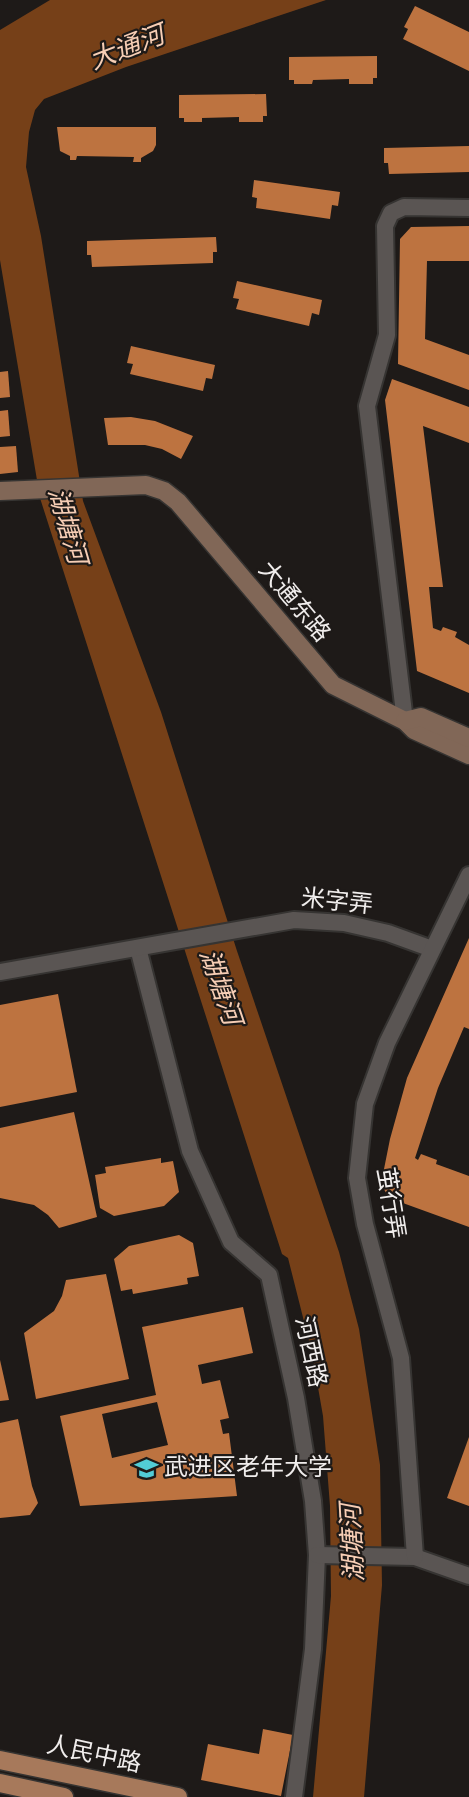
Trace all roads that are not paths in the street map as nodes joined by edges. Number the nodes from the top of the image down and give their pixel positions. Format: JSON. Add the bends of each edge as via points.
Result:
{"nodes":[{"id":1,"x":469,"y":208,"type":"edge"},
{"id":2,"x":0,"y":491,"type":"edge"},
{"id":3,"x":405,"y":720,"type":"junction"},
{"id":4,"x":469,"y":738,"type":"edge"},
{"id":5,"x":469,"y":755,"type":"edge"},
{"id":6,"x":469,"y":875,"type":"edge"},
{"id":7,"x":138,"y":948,"type":"junction"},
{"id":8,"x":432,"y":949,"type":"junction"},
{"id":9,"x":0,"y":972,"type":"edge"},
{"id":10,"x":323,"y":1555,"type":"junction"},
{"id":11,"x":415,"y":1557,"type":"junction"},
{"id":12,"x":469,"y":1576,"type":"edge"},
{"id":13,"x":0,"y":1760,"type":"edge"},
{"id":14,"x":0,"y":1783,"type":"edge"},
{"id":15,"x":64,"y":1797,"type":"edge"},
{"id":16,"x":178,"y":1797,"type":"edge"},
{"id":17,"x":294,"y":1797,"type":"edge"}],
"edges":[{"from":1,"to":3,"type":"street","via":[[404,207],[391,213],[385,226],[387,335],[367,406]]},
{"from":2,"to":3,"type":"street","name":"大通东路","via":[[146,485],[164,491],[178,502],[333,685]]},
{"from":3,"to":4,"type":"street","name":"大通东路","via":[[421,717]]},
{"from":3,"to":5,"type":"street","name":"大通东路","via":[[414,730]]},
{"from":6,"to":8,"type":"street","name":"茧行弄"},
{"from":7,"to":8,"type":"street","name":"米字弄","via":[[294,920],[344,922]]},
{"from":7,"to":9,"type":"street"},
{"from":7,"to":10,"type":"street","name":"河西路","via":[[190,1151],[231,1242],[269,1275],[296,1398]]},
{"from":8,"to":11,"type":"street","name":"茧行弄","via":[[387,1043],[365,1104],[357,1178],[365,1224],[401,1358]]},
{"from":10,"to":11,"type":"street"},
{"from":10,"to":17,"type":"street","name":"河西路"},
{"from":11,"to":12,"type":"street"},
{"from":13,"to":16,"type":"main road","name":"人民中路"},
{"from":14,"to":15,"type":"main road","name":"人民中路"}]}
